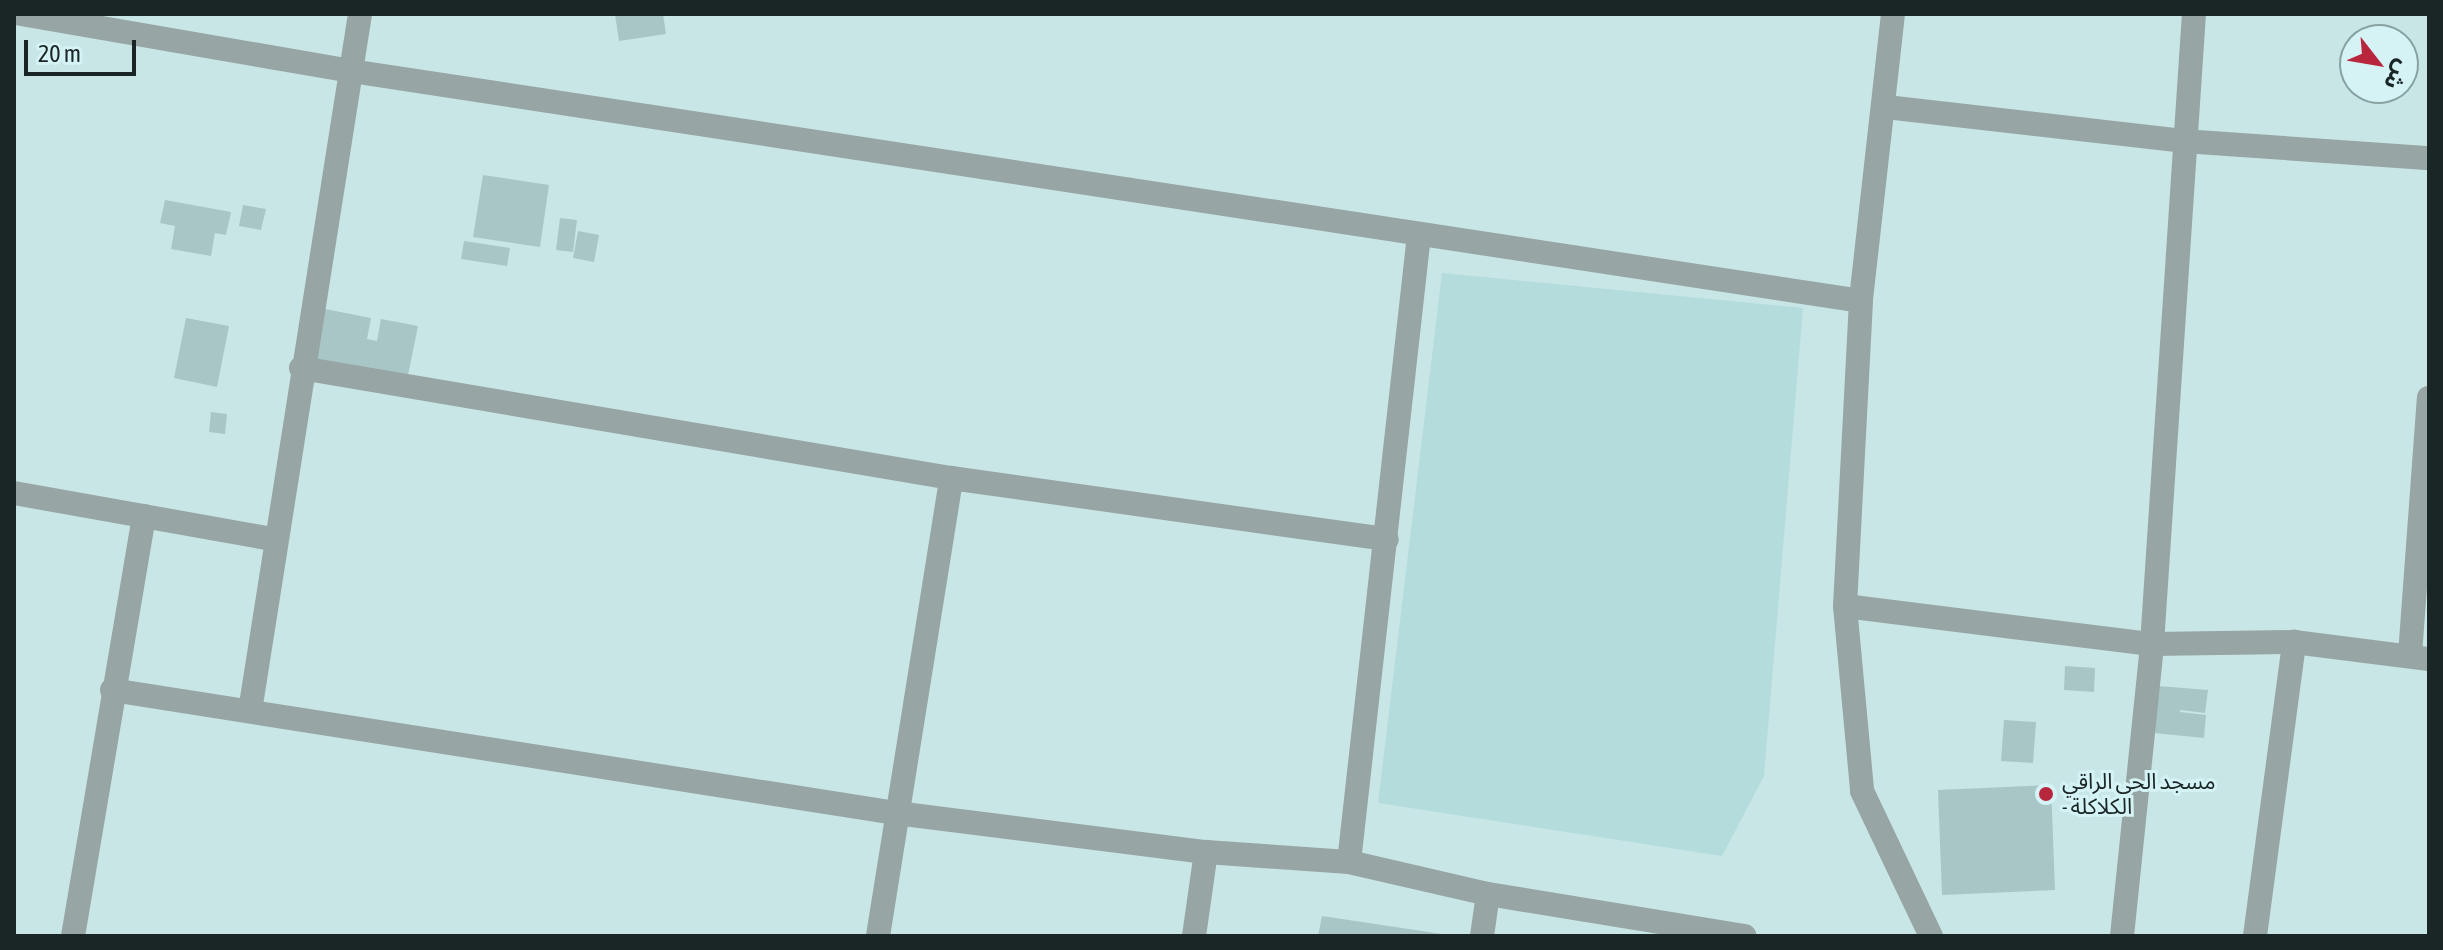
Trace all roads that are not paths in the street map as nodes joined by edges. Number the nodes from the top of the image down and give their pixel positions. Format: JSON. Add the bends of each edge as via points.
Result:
{"nodes":[{"id":1,"x":21,"y":14,"type":"edge"},
{"id":2,"x":360,"y":14,"type":"edge"},
{"id":3,"x":1893,"y":14,"type":"edge"},
{"id":4,"x":2194,"y":14,"type":"edge"},
{"id":5,"x":351,"y":71,"type":"junction"},
{"id":6,"x":1886,"y":107,"type":"junction"},
{"id":7,"x":2183,"y":141,"type":"junction"},
{"id":8,"x":2429,"y":158,"type":"edge"},
{"id":9,"x":1419,"y":235,"type":"junction"},
{"id":10,"x":1861,"y":301,"type":"junction"},
{"id":11,"x":301,"y":368,"type":"junction"},
{"id":12,"x":2429,"y":398,"type":"edge"},
{"id":13,"x":951,"y":478,"type":"junction"},
{"id":14,"x":14,"y":493,"type":"edge"},
{"id":15,"x":144,"y":516,"type":"junction"},
{"id":16,"x":272,"y":539,"type":"junction"},
{"id":17,"x":1387,"y":539,"type":"junction"},
{"id":18,"x":1845,"y":606,"type":"junction"},
{"id":19,"x":2294,"y":642,"type":"junction"},
{"id":20,"x":2152,"y":644,"type":"junction"},
{"id":21,"x":2420,"y":657,"type":"edge"},
{"id":22,"x":112,"y":690,"type":"junction"},
{"id":23,"x":250,"y":711,"type":"junction"},
{"id":24,"x":896,"y":813,"type":"junction"},
{"id":25,"x":1206,"y":852,"type":"junction"},
{"id":26,"x":1349,"y":862,"type":"junction"},
{"id":27,"x":1488,"y":894,"type":"junction"},
{"id":28,"x":73,"y":936,"type":"edge"},
{"id":29,"x":878,"y":936,"type":"edge"},
{"id":30,"x":1194,"y":936,"type":"edge"},
{"id":31,"x":1482,"y":936,"type":"edge"},
{"id":32,"x":1745,"y":936,"type":"edge"},
{"id":33,"x":1931,"y":936,"type":"edge"},
{"id":34,"x":2122,"y":936,"type":"edge"},
{"id":35,"x":2255,"y":936,"type":"edge"}],
"edges":[{"from":1,"to":5,"type":"street"},
{"from":2,"to":5,"type":"street"},
{"from":3,"to":6,"type":"street"},
{"from":4,"to":7,"type":"street"},
{"from":5,"to":9,"type":"street"},
{"from":5,"to":11,"type":"street"},
{"from":6,"to":7,"type":"street"},
{"from":6,"to":10,"type":"street"},
{"from":7,"to":8,"type":"street"},
{"from":7,"to":20,"type":"street"},
{"from":9,"to":10,"type":"street"},
{"from":9,"to":17,"type":"street"},
{"from":10,"to":18,"type":"street"},
{"from":11,"to":13,"type":"street"},
{"from":11,"to":16,"type":"street"},
{"from":12,"to":21,"type":"street"},
{"from":13,"to":17,"type":"street"},
{"from":13,"to":24,"type":"street"},
{"from":14,"to":15,"type":"street"},
{"from":15,"to":16,"type":"street"},
{"from":15,"to":22,"type":"street"},
{"from":16,"to":23,"type":"street"},
{"from":17,"to":26,"type":"street"},
{"from":18,"to":20,"type":"street"},
{"from":18,"to":33,"type":"street","via":[[1862,791]]},
{"from":19,"to":20,"type":"street"},
{"from":19,"to":21,"type":"street"},
{"from":19,"to":35,"type":"street"},
{"from":20,"to":34,"type":"street"},
{"from":22,"to":23,"type":"street"},
{"from":22,"to":28,"type":"street"},
{"from":23,"to":24,"type":"street"},
{"from":24,"to":25,"type":"street"},
{"from":24,"to":29,"type":"street"},
{"from":25,"to":26,"type":"street"},
{"from":25,"to":30,"type":"street"},
{"from":26,"to":27,"type":"street"},
{"from":27,"to":31,"type":"street"},
{"from":27,"to":32,"type":"street"}]}
